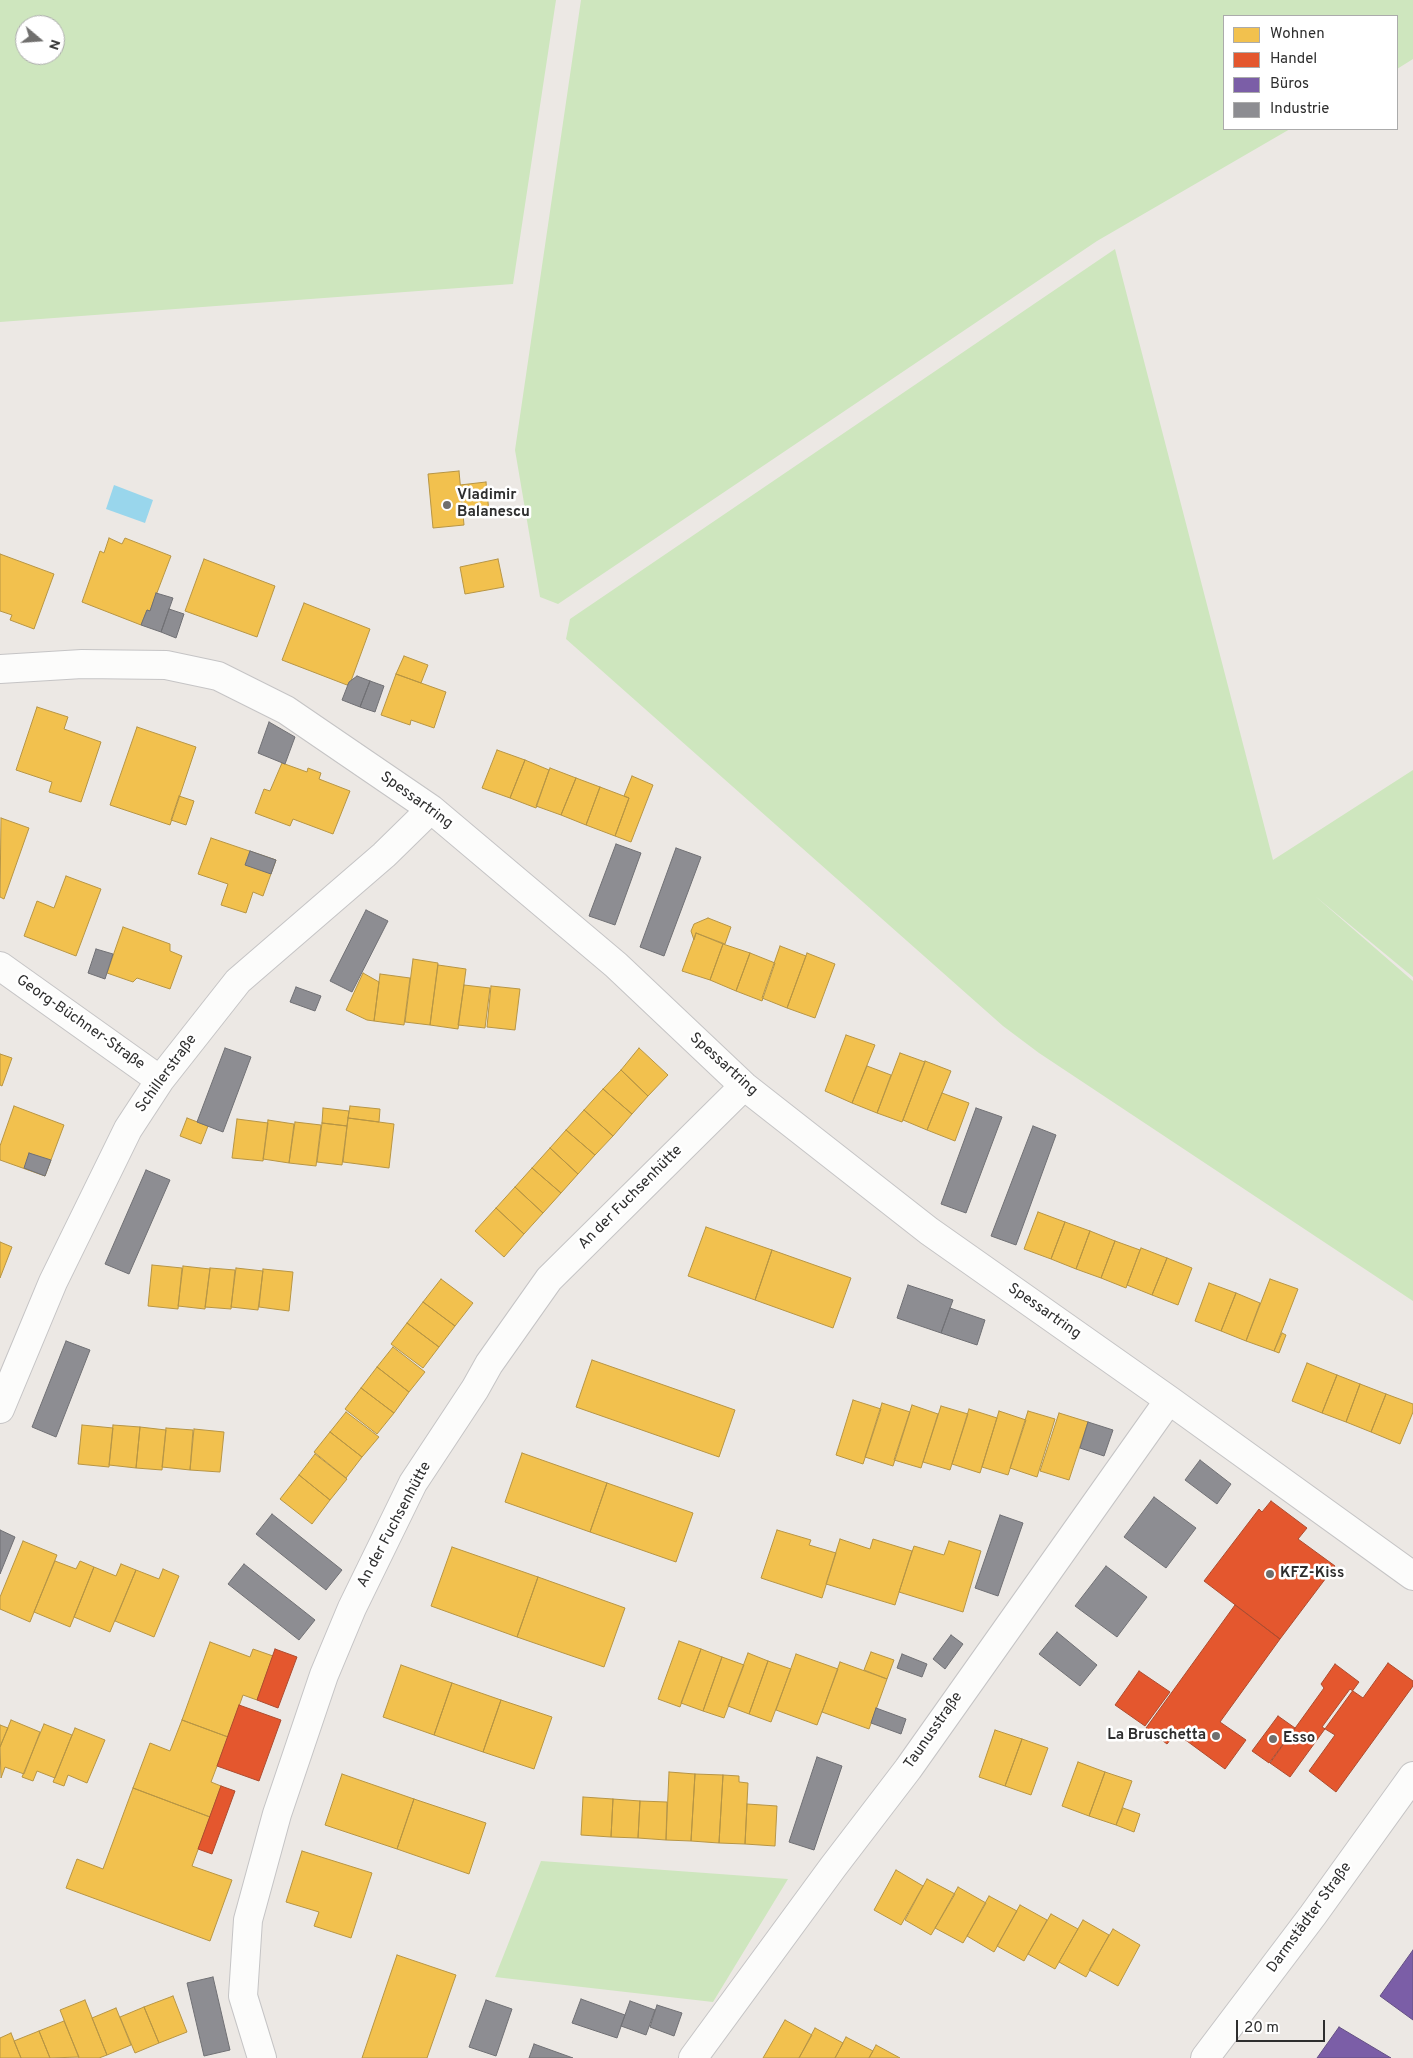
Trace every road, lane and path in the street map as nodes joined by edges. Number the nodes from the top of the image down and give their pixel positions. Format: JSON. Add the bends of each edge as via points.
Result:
{"nodes":[{"id":1,"x":0,"y":669,"type":"edge"},
{"id":2,"x":431,"y":809,"type":"junction"},
{"id":3,"x":0,"y":966,"type":"edge"},
{"id":4,"x":160,"y":1080,"type":"junction"},
{"id":5,"x":744,"y":1086,"type":"junction"},
{"id":6,"x":1,"y":1400,"type":"edge"},
{"id":7,"x":1169,"y":1400,"type":"junction"},
{"id":8,"x":1413,"y":1576,"type":"edge"},
{"id":9,"x":1413,"y":1776,"type":"edge"},
{"id":10,"x":262,"y":2058,"type":"edge"},
{"id":11,"x":693,"y":2058,"type":"edge"},
{"id":12,"x":1205,"y":2058,"type":"edge"}],
"edges":[{"from":1,"to":2,"type":"street","name":"Spessartring","via":[[82,664],[166,665],[218,676],[286,710]]},
{"from":2,"to":4,"type":"street","name":"Schillerstraße","via":[[384,855],[238,981]]},
{"from":2,"to":5,"type":"street","name":"Spessartring","via":[[616,965]]},
{"from":3,"to":4,"type":"street","name":"Georg-Büchner-Straße"},
{"from":4,"to":6,"type":"street","name":"Schillerstraße","via":[[119,1147],[53,1282]]},
{"from":5,"to":7,"type":"street","name":"Spessartring","via":[[929,1231]]},
{"from":5,"to":10,"type":"street","name":"An der Fuchsenhütte","via":[[549,1279],[489,1364],[409,1491],[352,1608],[324,1675],[277,1814],[248,1920],[243,1996]]},
{"from":7,"to":8,"type":"street","name":"Spessartring"},
{"from":7,"to":11,"type":"street","name":"Taunusstraße","via":[[908,1769]]},
{"from":9,"to":12,"type":"street","name":"Darmstädter Straße"}]}
